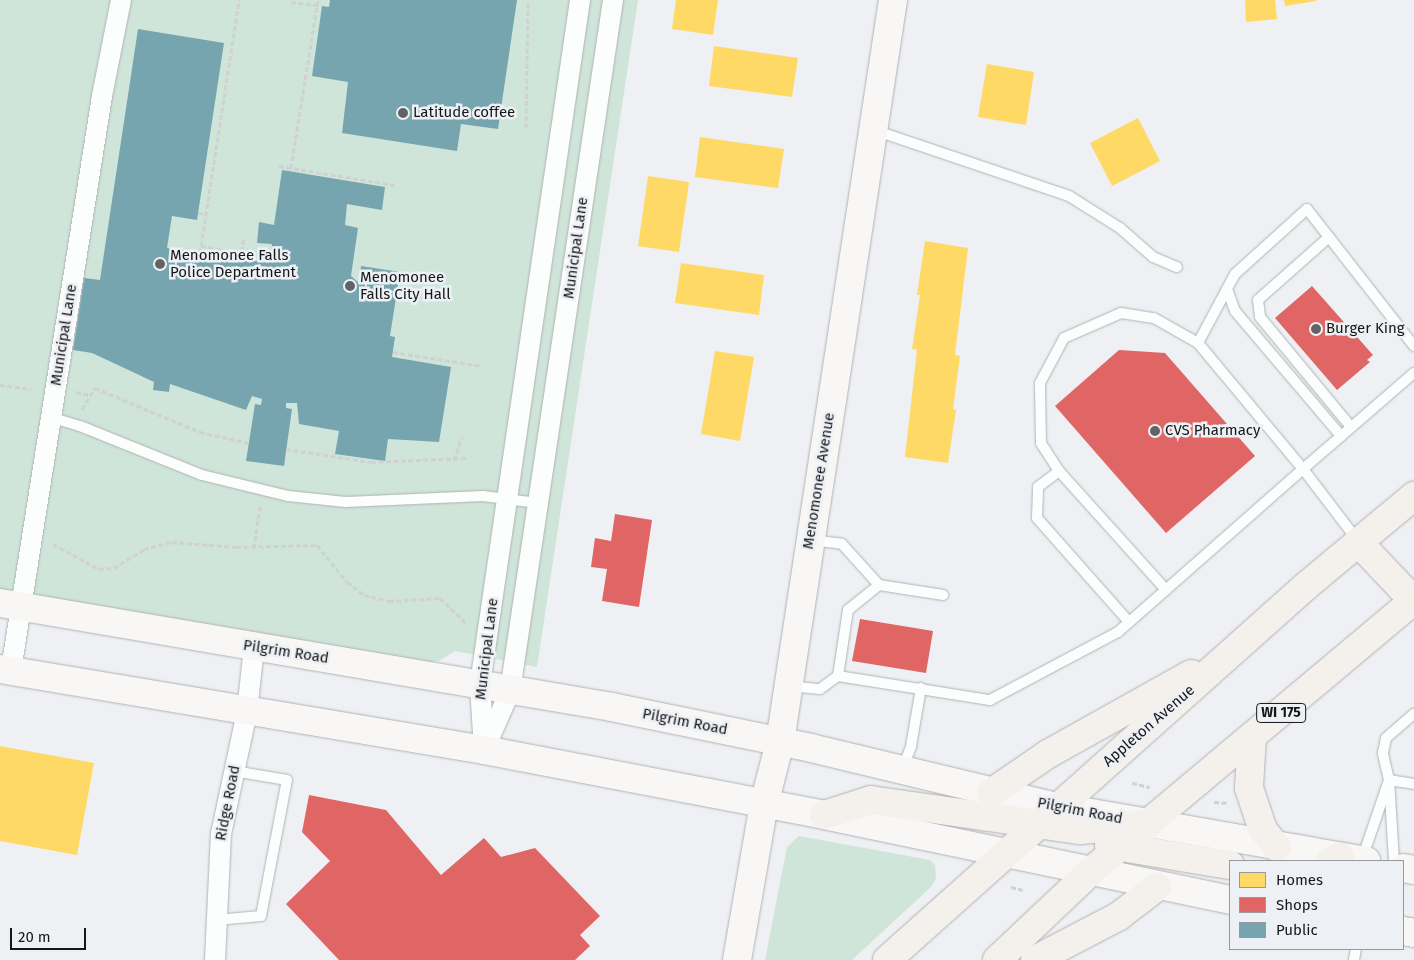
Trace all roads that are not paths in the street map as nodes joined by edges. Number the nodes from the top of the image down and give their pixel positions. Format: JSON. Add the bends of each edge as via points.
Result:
{"nodes":[{"id":1,"x":121,"y":0,"type":"edge"},
{"id":2,"x":580,"y":0,"type":"edge"},
{"id":3,"x":613,"y":0,"type":"edge"},
{"id":4,"x":893,"y":0,"type":"edge"},
{"id":5,"x":872,"y":130,"type":"junction"},
{"id":6,"x":1329,"y":236,"type":"junction"},
{"id":7,"x":1177,"y":267,"type":"dead end"},
{"id":8,"x":1227,"y":288,"type":"junction"},
{"id":9,"x":1198,"y":343,"type":"junction"},
{"id":10,"x":1414,"y":346,"type":"edge"},
{"id":11,"x":1414,"y":373,"type":"edge"},
{"id":12,"x":50,"y":417,"type":"junction"},
{"id":13,"x":1351,"y":427,"type":"junction"},
{"id":14,"x":1341,"y":436,"type":"junction"},
{"id":15,"x":1302,"y":469,"type":"junction"},
{"id":16,"x":1059,"y":471,"type":"junction"},
{"id":17,"x":1414,"y":496,"type":"edge"},
{"id":18,"x":507,"y":499,"type":"junction"},
{"id":19,"x":538,"y":503,"type":"junction"},
{"id":20,"x":810,"y":540,"type":"junction"},
{"id":21,"x":1358,"y":542,"type":"junction"},
{"id":22,"x":878,"y":585,"type":"junction"},
{"id":23,"x":1166,"y":590,"type":"junction"},
{"id":24,"x":943,"y":595,"type":"dead end"},
{"id":25,"x":1414,"y":601,"type":"edge"},
{"id":26,"x":11,"y":604,"type":"edge"},
{"id":27,"x":1129,"y":622,"type":"junction"},
{"id":28,"x":1246,"y":641,"type":"junction"},
{"id":29,"x":254,"y":647,"type":"junction"},
{"id":30,"x":5,"y":669,"type":"edge"},
{"id":31,"x":838,"y":676,"type":"junction"},
{"id":32,"x":480,"y":684,"type":"junction"},
{"id":33,"x":788,"y":685,"type":"junction"},
{"id":34,"x":921,"y":688,"type":"junction"},
{"id":35,"x":510,"y":691,"type":"junction"},
{"id":36,"x":247,"y":712,"type":"junction"},
{"id":37,"x":1414,"y":714,"type":"edge"},
{"id":38,"x":1252,"y":737,"type":"junction"},
{"id":39,"x":780,"y":742,"type":"junction"},
{"id":40,"x":484,"y":750,"type":"junction"},
{"id":41,"x":234,"y":771,"type":"junction"},
{"id":42,"x":902,"y":771,"type":"junction"},
{"id":43,"x":1389,"y":780,"type":"junction"},
{"id":44,"x":1414,"y":784,"type":"edge"},
{"id":45,"x":991,"y":794,"type":"junction"},
{"id":46,"x":764,"y":804,"type":"junction"},
{"id":47,"x":1057,"y":807,"type":"junction"},
{"id":48,"x":824,"y":815,"type":"junction"},
{"id":49,"x":1148,"y":824,"type":"junction"},
{"id":50,"x":1036,"y":826,"type":"junction"},
{"id":51,"x":1122,"y":846,"type":"junction"},
{"id":52,"x":1277,"y":847,"type":"junction"},
{"id":53,"x":1007,"y":853,"type":"junction"},
{"id":54,"x":1352,"y":860,"type":"edge"},
{"id":55,"x":1394,"y":860,"type":"edge"},
{"id":56,"x":1229,"y":866,"type":"edge"},
{"id":57,"x":1090,"y":872,"type":"junction"},
{"id":58,"x":1157,"y":887,"type":"junction"},
{"id":59,"x":1229,"y":900,"type":"edge"},
{"id":60,"x":216,"y":920,"type":"junction"},
{"id":61,"x":215,"y":960,"type":"edge"},
{"id":62,"x":737,"y":960,"type":"edge"},
{"id":63,"x":887,"y":960,"type":"edge"},
{"id":64,"x":997,"y":960,"type":"edge"},
{"id":65,"x":1035,"y":960,"type":"edge"}],
"edges":[{"from":1,"to":12,"type":"street","name":"Municipal Lane","via":[[102,96]]},
{"from":2,"to":18,"type":"street","name":"Municipal Lane"},
{"from":3,"to":19,"type":"street","name":"Municipal Lane"},
{"from":4,"to":5,"type":"street","name":"Menomonee Avenue"},
{"from":5,"to":7,"type":"lane","via":[[1009,173],[1069,196],[1120,228],[1153,257]]},
{"from":5,"to":20,"type":"street","name":"Menomonee Avenue"},
{"from":6,"to":8,"type":"lane","via":[[1307,209],[1235,274]]},
{"from":6,"to":10,"type":"lane"},
{"from":6,"to":13,"type":"lane","via":[[1258,300],[1260,317]]},
{"from":8,"to":9,"type":"lane"},
{"from":8,"to":14,"type":"lane","via":[[1235,311]]},
{"from":9,"to":15,"type":"lane"},
{"from":9,"to":16,"type":"lane","via":[[1154,318],[1120,313],[1064,338],[1040,383],[1041,443]]},
{"from":11,"to":13,"type":"lane"},
{"from":12,"to":18,"type":"lane","via":[[202,474],[288,496],[346,502],[455,496]]},
{"from":12,"to":26,"type":"street","name":"Municipal Lane"},
{"from":13,"to":14,"type":"lane"},
{"from":14,"to":15,"type":"lane"},
{"from":15,"to":21,"type":"lane"},
{"from":15,"to":23,"type":"lane"},
{"from":16,"to":23,"type":"lane"},
{"from":16,"to":27,"type":"lane","via":[[1038,487],[1037,518]]},
{"from":17,"to":21,"type":"main road","name":"Appleton Avenue"},
{"from":18,"to":19,"type":"lane"},
{"from":18,"to":32,"type":"street","name":"Municipal Lane"},
{"from":19,"to":35,"type":"street","name":"Municipal Lane"},
{"from":20,"to":22,"type":"lane","via":[[842,544]]},
{"from":20,"to":33,"type":"street","name":"Menomonee Avenue"},
{"from":21,"to":25,"type":"main road"},
{"from":21,"to":28,"type":"main road","name":"Appleton Avenue"},
{"from":22,"to":24,"type":"lane"},
{"from":22,"to":31,"type":"lane","via":[[848,610]]},
{"from":23,"to":27,"type":"lane"},
{"from":25,"to":38,"type":"main road","number":"WI 175"},
{"from":26,"to":29,"type":"street","name":"Pilgrim Road"},
{"from":26,"to":30,"type":"street","name":"Municipal Lane"},
{"from":27,"to":34,"type":"lane","via":[[1062,663],[990,700]]},
{"from":28,"to":45,"type":"main road","via":[[1048,754]]},
{"from":28,"to":47,"type":"main road","name":"Appleton Avenue"},
{"from":29,"to":32,"type":"street","name":"Pilgrim Road"},
{"from":29,"to":36,"type":"street","name":"Ridge Road"},
{"from":30,"to":36,"type":"street"},
{"from":31,"to":33,"type":"lane","via":[[820,689]]},
{"from":31,"to":34,"type":"lane"},
{"from":32,"to":35,"type":"street","name":"Pilgrim Road"},
{"from":32,"to":40,"type":"street","name":"Municipal Lane"},
{"from":33,"to":39,"type":"street","name":"Menomonee Avenue"},
{"from":34,"to":42,"type":"lane","via":[[911,746]]},
{"from":35,"to":39,"type":"street","name":"Pilgrim Road"},
{"from":35,"to":40,"type":"street","name":"Municipal Lane"},
{"from":36,"to":40,"type":"street"},
{"from":36,"to":41,"type":"street","name":"Ridge Road"},
{"from":37,"to":43,"type":"lane","via":[[1386,738],[1383,753]]},
{"from":38,"to":49,"type":"main road","number":"WI 175"},
{"from":38,"to":52,"type":"main road","via":[[1249,788],[1263,830]]},
{"from":39,"to":42,"type":"street","name":"Pilgrim Road"},
{"from":39,"to":46,"type":"street","name":"Menomonee Avenue"},
{"from":40,"to":46,"type":"street"},
{"from":41,"to":60,"type":"street","name":"Ridge Road","via":[[221,834]]},
{"from":41,"to":60,"type":"lane","via":[[287,780],[261,916]]},
{"from":42,"to":45,"type":"street","name":"Pilgrim Road"},
{"from":43,"to":44,"type":"lane"},
{"from":43,"to":54,"type":"lane"},
{"from":43,"to":55,"type":"lane"},
{"from":45,"to":47,"type":"street","name":"Pilgrim Road"},
{"from":46,"to":48,"type":"street"},
{"from":46,"to":62,"type":"street","name":"Menomonee Avenue"},
{"from":47,"to":49,"type":"street","name":"Pilgrim Road"},
{"from":47,"to":50,"type":"main road","name":"Appleton Avenue"},
{"from":48,"to":50,"type":"main road","via":[[871,800]]},
{"from":48,"to":53,"type":"street"},
{"from":49,"to":50,"type":"main road","via":[[1080,830]]},
{"from":49,"to":51,"type":"main road","number":"WI 175"},
{"from":49,"to":52,"type":"street","name":"Pilgrim Road"},
{"from":50,"to":53,"type":"main road","name":"Appleton Avenue"},
{"from":51,"to":53,"type":"main road","via":[[1078,842],[1044,844]]},
{"from":51,"to":56,"type":"main road"},
{"from":51,"to":57,"type":"main road","number":"WI 175"},
{"from":52,"to":54,"type":"street","name":"Pilgrim Road"},
{"from":53,"to":57,"type":"street"},
{"from":53,"to":63,"type":"main road","name":"Appleton Avenue"},
{"from":57,"to":58,"type":"street"},
{"from":57,"to":64,"type":"main road","number":"WI 175"},
{"from":58,"to":59,"type":"street"},
{"from":58,"to":65,"type":"main road","via":[[1119,916]]},
{"from":60,"to":61,"type":"street","name":"Ridge Road"}]}
